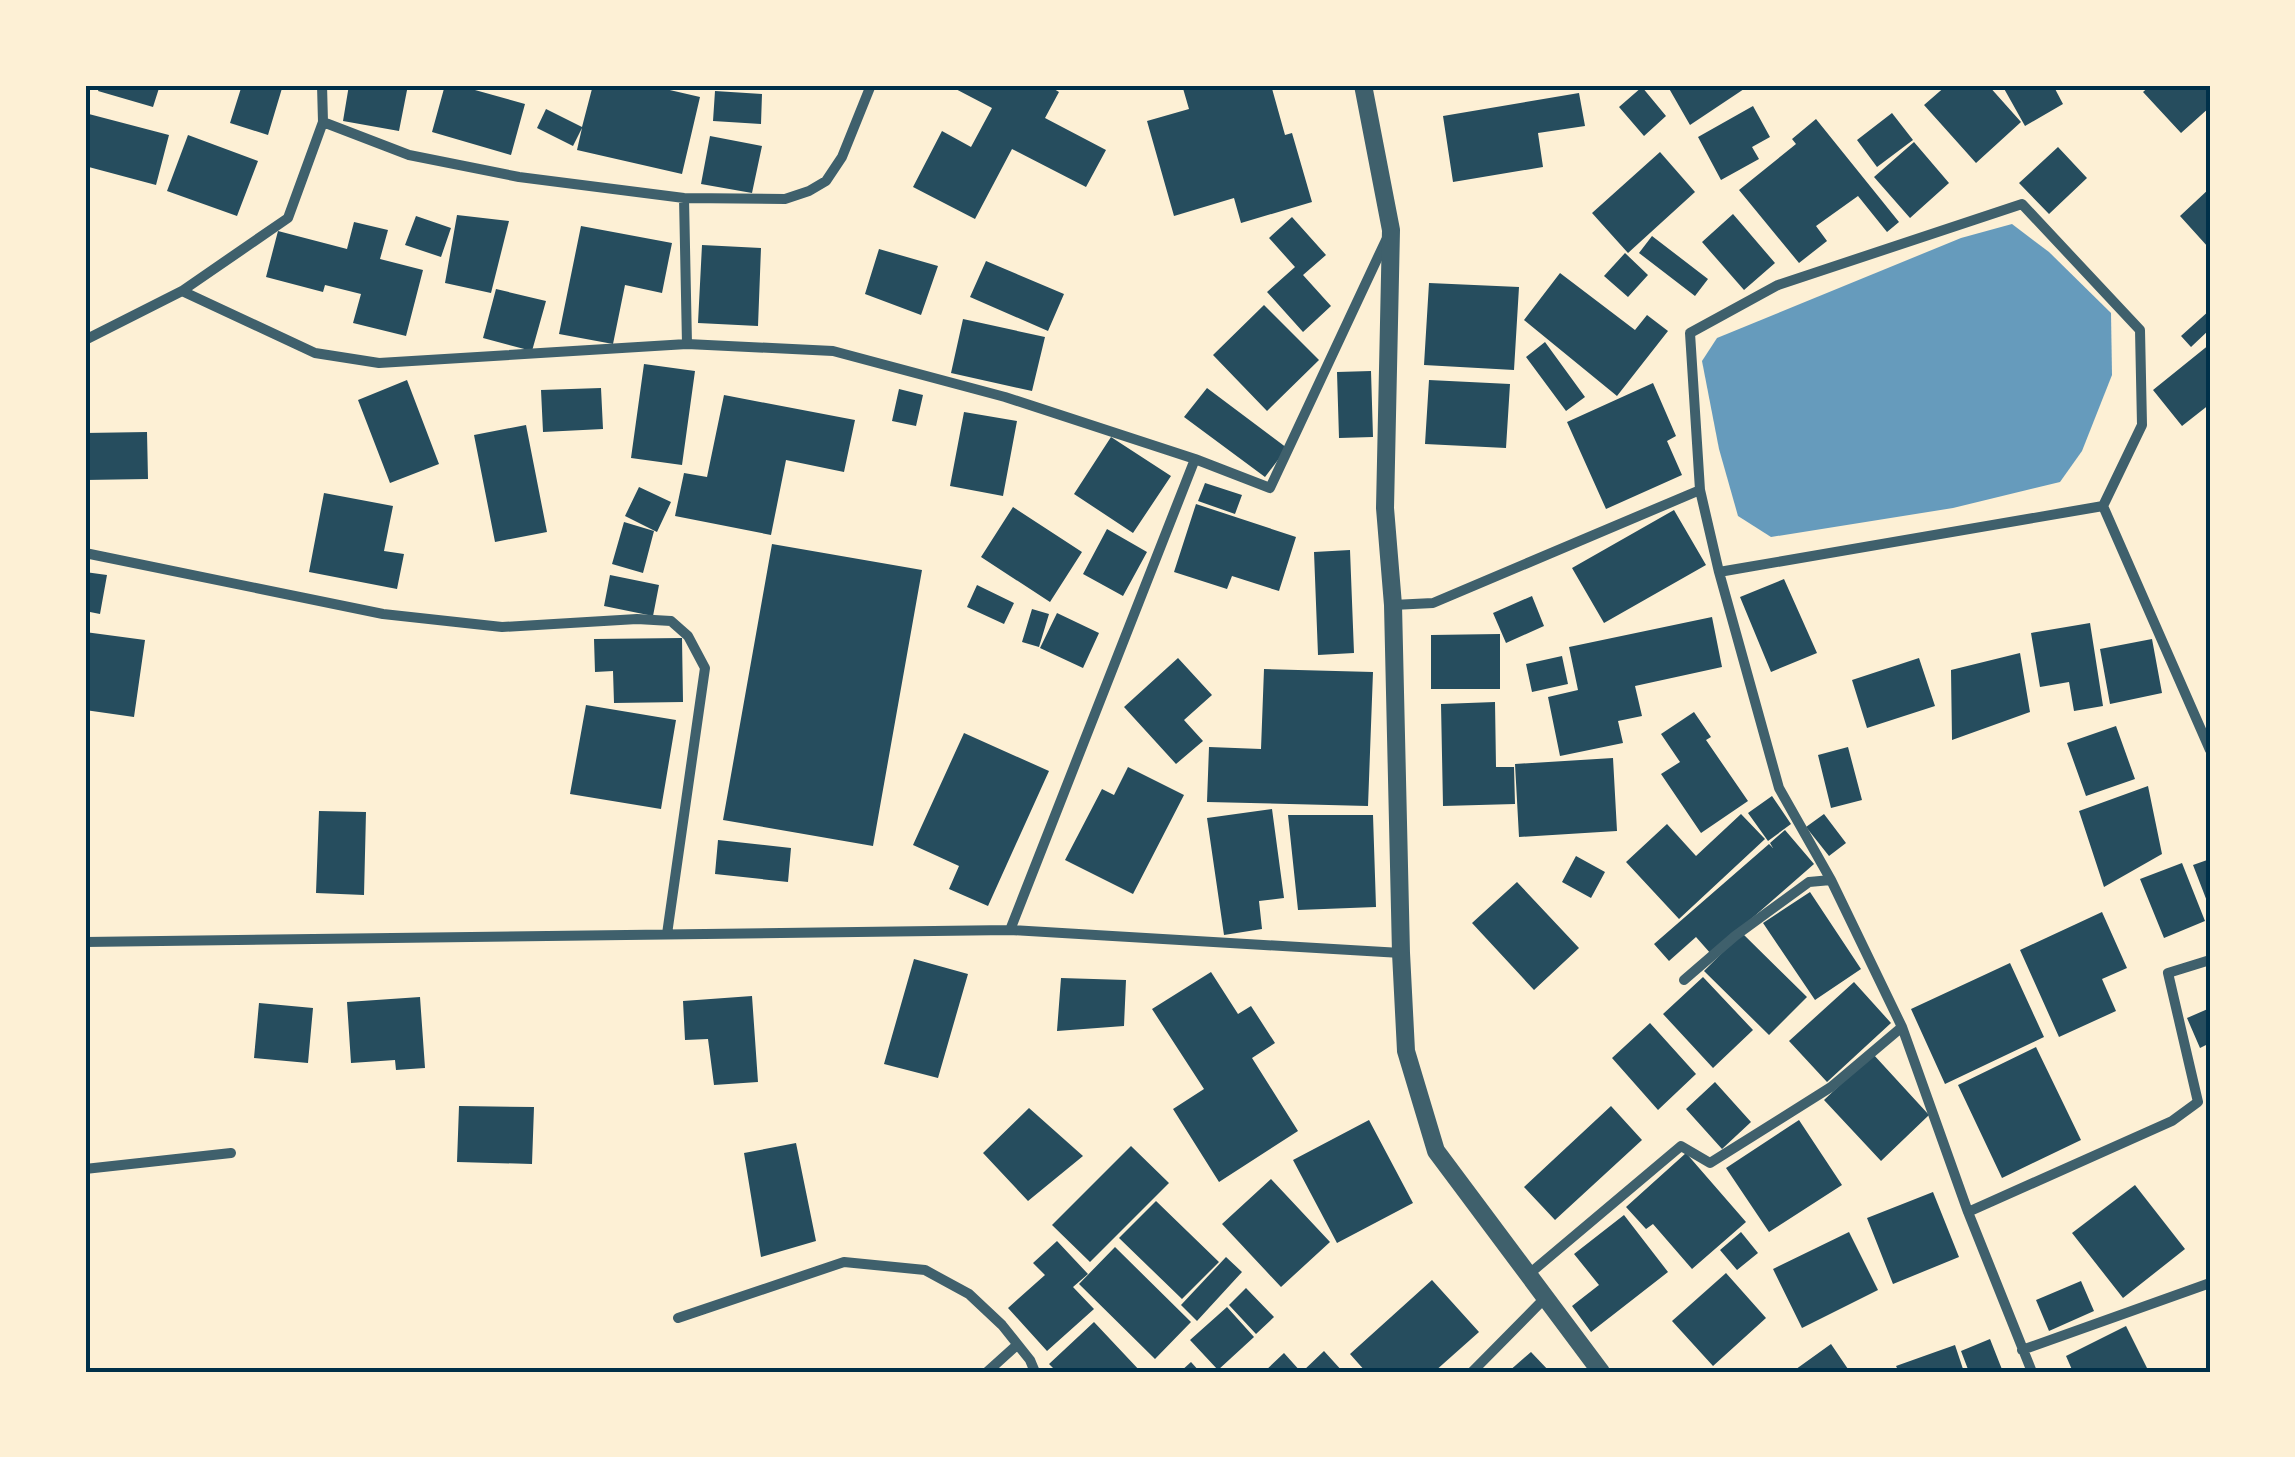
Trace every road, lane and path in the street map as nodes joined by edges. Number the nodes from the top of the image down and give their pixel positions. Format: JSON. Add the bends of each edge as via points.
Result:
{"nodes":[{"id":1,"x":322,"y":85,"type":"edge"},
{"id":2,"x":871,"y":85,"type":"edge"},
{"id":3,"x":1363,"y":85,"type":"edge"},
{"id":4,"x":322,"y":122,"type":"junction"},
{"id":5,"x":684,"y":198,"type":"junction"},
{"id":6,"x":1391,"y":230,"type":"junction"},
{"id":7,"x":182,"y":291,"type":"junction"},
{"id":8,"x":85,"y":340,"type":"edge"},
{"id":9,"x":687,"y":344,"type":"junction"},
{"id":10,"x":1195,"y":459,"type":"junction"},
{"id":11,"x":1700,"y":490,"type":"junction"},
{"id":12,"x":2103,"y":506,"type":"junction"},
{"id":13,"x":85,"y":554,"type":"edge"},
{"id":14,"x":1719,"y":572,"type":"junction"},
{"id":15,"x":1394,"y":605,"type":"junction"},
{"id":16,"x":2210,"y":750,"type":"edge"},
{"id":17,"x":1830,"y":880,"type":"junction"},
{"id":18,"x":1010,"y":930,"type":"junction"},
{"id":19,"x":667,"y":934,"type":"junction"},
{"id":20,"x":85,"y":942,"type":"edge"},
{"id":21,"x":1400,"y":952,"type":"junction"},
{"id":22,"x":2210,"y":960,"type":"edge"},
{"id":23,"x":1684,"y":980,"type":"dead end"},
{"id":24,"x":1902,"y":1027,"type":"junction"},
{"id":25,"x":231,"y":1154,"type":"dead end"},
{"id":26,"x":85,"y":1169,"type":"edge"},
{"id":27,"x":1968,"y":1212,"type":"junction"},
{"id":28,"x":1529,"y":1274,"type":"junction"},
{"id":29,"x":2210,"y":1283,"type":"edge"},
{"id":30,"x":1545,"y":1298,"type":"junction"},
{"id":31,"x":678,"y":1318,"type":"dead end"},
{"id":32,"x":1018,"y":1345,"type":"junction"},
{"id":33,"x":2022,"y":1350,"type":"junction"},
{"id":34,"x":987,"y":1372,"type":"edge"},
{"id":35,"x":1035,"y":1372,"type":"edge"},
{"id":36,"x":1472,"y":1372,"type":"edge"},
{"id":37,"x":1601,"y":1372,"type":"edge"},
{"id":38,"x":2032,"y":1372,"type":"edge"}],
"edges":[{"from":1,"to":4,"type":"street"},
{"from":2,"to":5,"type":"street","via":[[842,157],[809,192],[785,199]]},
{"from":3,"to":6,"type":"street"},
{"from":4,"to":5,"type":"street","via":[[409,156]]},
{"from":4,"to":7,"type":"street","via":[[288,218]]},
{"from":5,"to":9,"type":"street"},
{"from":6,"to":10,"type":"street","via":[[1270,488]]},
{"from":6,"to":15,"type":"street","via":[[1385,508]]},
{"from":7,"to":8,"type":"street"},
{"from":7,"to":9,"type":"street","via":[[315,353],[379,363]]},
{"from":9,"to":10,"type":"street","via":[[833,351],[1005,396]]},
{"from":10,"to":18,"type":"street"},
{"from":11,"to":12,"type":"street","via":[[1690,333],[1778,285],[2022,204],[2140,330],[2142,424]]},
{"from":11,"to":14,"type":"street"},
{"from":11,"to":15,"type":"street","via":[[1433,603]]},
{"from":12,"to":14,"type":"street"},
{"from":12,"to":16,"type":"street"},
{"from":13,"to":19,"type":"street","via":[[383,614],[502,627],[672,621],[705,668]]},
{"from":14,"to":17,"type":"street","via":[[1779,788]]},
{"from":15,"to":21,"type":"street"},
{"from":17,"to":23,"type":"street","via":[[1809,882]]},
{"from":17,"to":24,"type":"street"},
{"from":18,"to":19,"type":"street"},
{"from":18,"to":21,"type":"street"},
{"from":19,"to":20,"type":"street"},
{"from":21,"to":28,"type":"street","via":[[1406,1051],[1436,1151]]},
{"from":22,"to":27,"type":"street","via":[[2168,973],[2198,1102],[2172,1121]]},
{"from":24,"to":27,"type":"street"},
{"from":24,"to":28,"type":"street","via":[[1831,1087],[1710,1163],[1682,1146]]},
{"from":25,"to":26,"type":"street"},
{"from":27,"to":33,"type":"street"},
{"from":28,"to":30,"type":"street"},
{"from":29,"to":33,"type":"street"},
{"from":30,"to":36,"type":"street"},
{"from":30,"to":37,"type":"street"},
{"from":31,"to":32,"type":"street","via":[[844,1262],[925,1270],[970,1294]]},
{"from":32,"to":34,"type":"street"},
{"from":32,"to":35,"type":"street"},
{"from":33,"to":38,"type":"street"}]}
